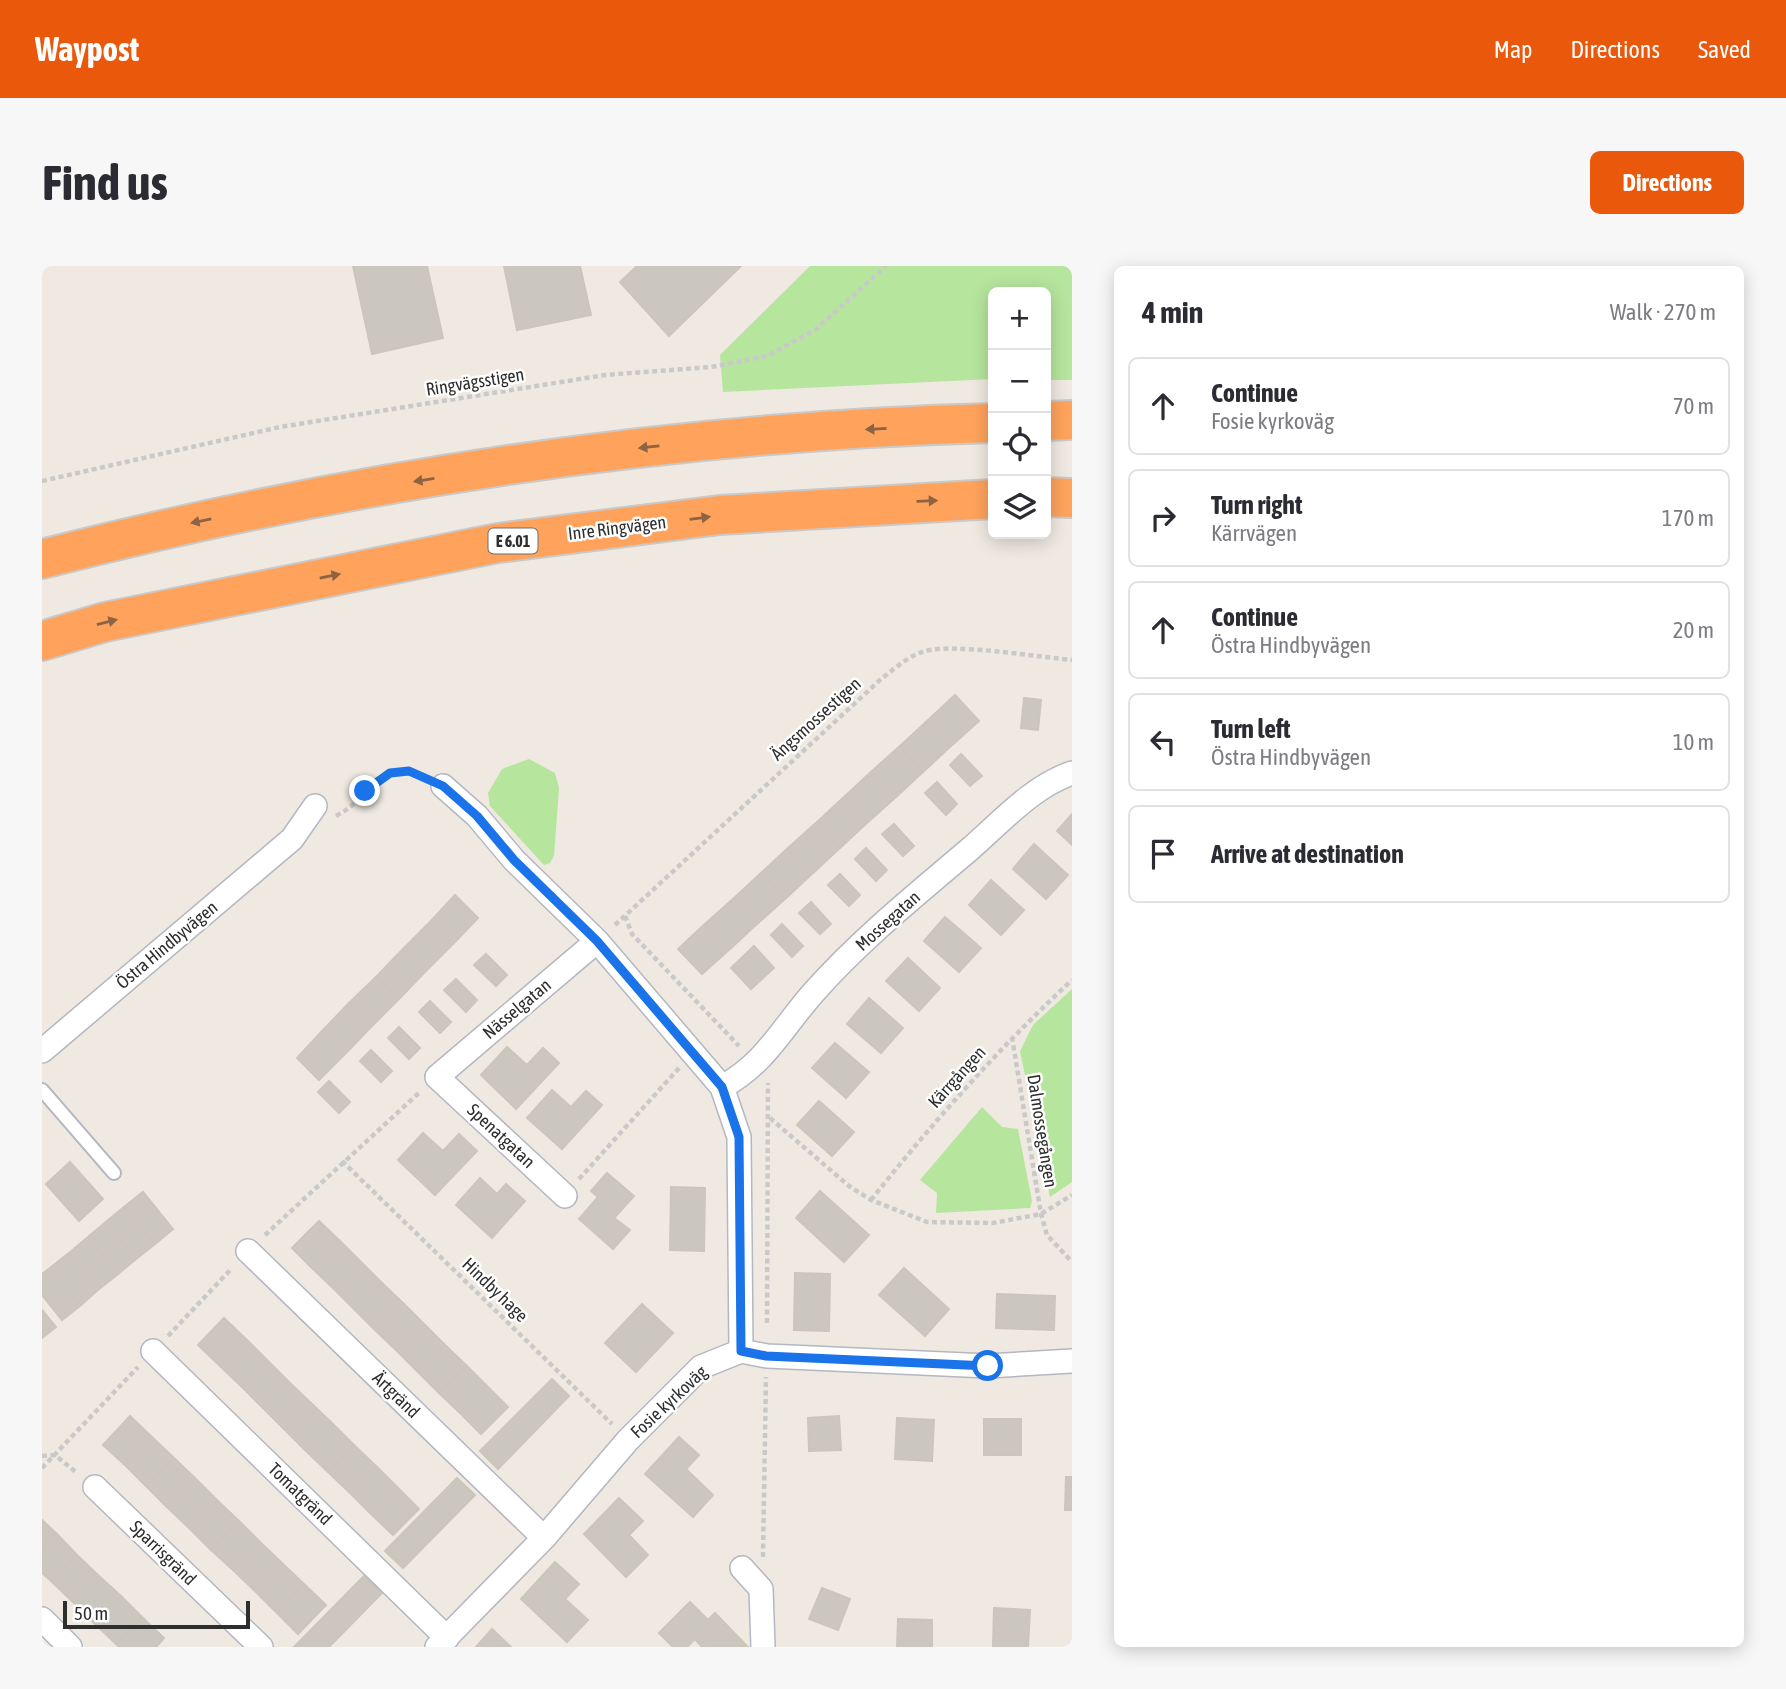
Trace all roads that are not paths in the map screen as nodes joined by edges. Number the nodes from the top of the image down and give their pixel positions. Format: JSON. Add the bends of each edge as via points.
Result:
{"nodes":[{"id":1,"x":1072,"y":420,"type":"edge"},
{"id":2,"x":1051,"y":421,"type":"edge"},
{"id":3,"x":988,"y":423,"type":"edge"},
{"id":4,"x":1051,"y":497,"type":"edge"},
{"id":5,"x":1072,"y":498,"type":"edge"},
{"id":6,"x":988,"y":499,"type":"edge"},
{"id":7,"x":42,"y":559,"type":"edge"},
{"id":8,"x":42,"y":641,"type":"edge"},
{"id":9,"x":1072,"y":774,"type":"edge"},
{"id":10,"x":443,"y":786,"type":"road end"},
{"id":11,"x":315,"y":806,"type":"dead end"},
{"id":12,"x":597,"y":941,"type":"junction"},
{"id":13,"x":42,"y":1051,"type":"edge"},
{"id":14,"x":437,"y":1077,"type":"joint"},
{"id":15,"x":722,"y":1087,"type":"junction"},
{"id":16,"x":42,"y":1090,"type":"edge"},
{"id":17,"x":114,"y":1173,"type":"dead end"},
{"id":18,"x":565,"y":1196,"type":"road end"},
{"id":19,"x":248,"y":1251,"type":"dead end"},
{"id":20,"x":153,"y":1351,"type":"dead end"},
{"id":21,"x":741,"y":1351,"type":"junction"},
{"id":22,"x":1072,"y":1361,"type":"edge"},
{"id":23,"x":95,"y":1487,"type":"road end"},
{"id":24,"x":544,"y":1538,"type":"junction"},
{"id":25,"x":742,"y":1568,"type":"dead end"},
{"id":26,"x":42,"y":1619,"type":"edge"},
{"id":27,"x":442,"y":1642,"type":"edge"},
{"id":28,"x":71,"y":1647,"type":"edge"},
{"id":29,"x":261,"y":1647,"type":"edge"},
{"id":30,"x":763,"y":1647,"type":"edge"}],
"edges":[{"from":1,"to":2,"type":"highway"},
{"from":3,"to":7,"type":"highway","one_way":true,"via":[[775,435],[540,462],[264,507]]},
{"from":4,"to":5,"type":"highway"},
{"from":8,"to":6,"type":"highway","name":"Inre Ringvägen","number":"E 6.01","one_way":true,"via":[[105,622],[498,542],[720,515]]},
{"from":9,"to":15,"type":"street","name":"Mossegatan","via":[[1037,792],[884,921],[814,993],[762,1059]]},
{"from":10,"to":12,"type":"street"},
{"from":11,"to":13,"type":"street","name":"Östra Hindbyvägen","via":[[292,839]]},
{"from":12,"to":14,"type":"street","name":"Nässelgatan"},
{"from":12,"to":15,"type":"street"},
{"from":14,"to":18,"type":"street","name":"Spenatgatan"},
{"from":15,"to":21,"type":"street","via":[[739,1137]]},
{"from":16,"to":17,"type":"lane"},
{"from":19,"to":24,"type":"street","name":"Ärtgränd"},
{"from":20,"to":27,"type":"street","name":"Tomatgränd"},
{"from":21,"to":22,"type":"street","via":[[988,1366]]},
{"from":21,"to":24,"type":"street","name":"Fosie kyrkoväg","via":[[701,1367],[628,1440]]},
{"from":23,"to":29,"type":"street","name":"Sparrisgränd"},
{"from":24,"to":27,"type":"street","name":"Fosie kyrkoväg"},
{"from":25,"to":30,"type":"street","via":[[761,1589]]},
{"from":26,"to":28,"type":"street"}]}
